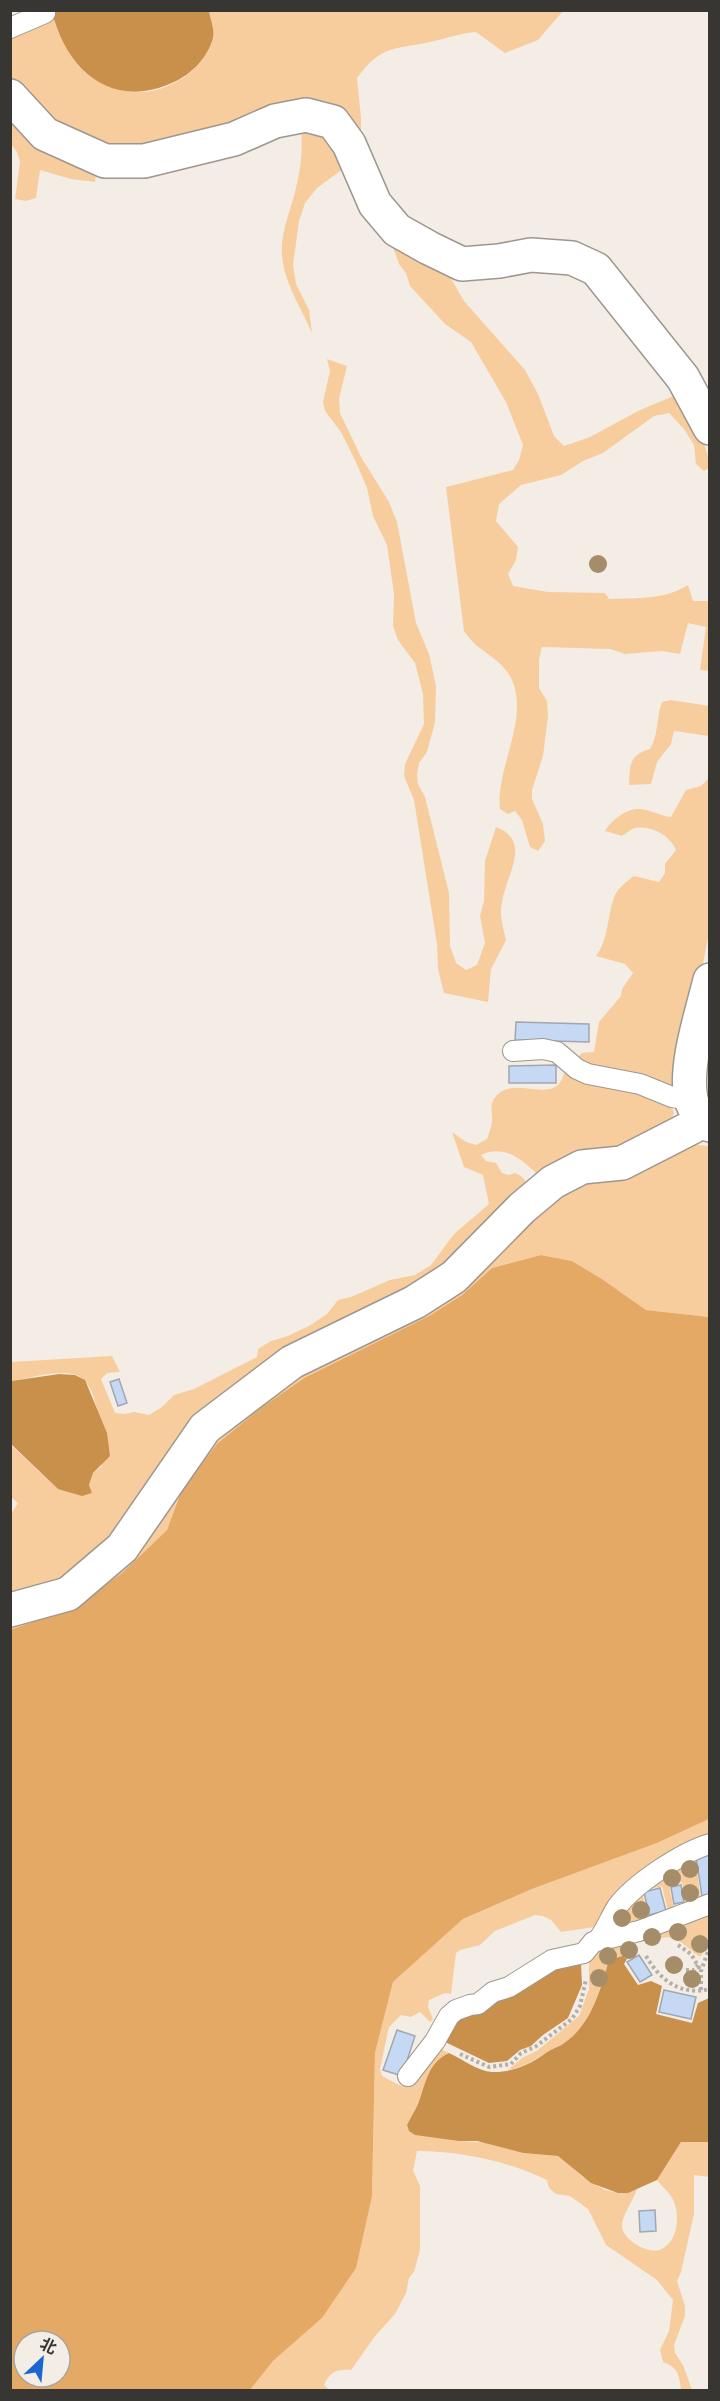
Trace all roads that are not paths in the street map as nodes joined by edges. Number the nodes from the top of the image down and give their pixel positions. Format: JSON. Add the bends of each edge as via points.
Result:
{"nodes":[{"id":1,"x":45,"y":13,"type":"dead end"},
{"id":2,"x":10,"y":28,"type":"edge"},
{"id":3,"x":10,"y":96,"type":"edge"},
{"id":4,"x":710,"y":428,"type":"edge"},
{"id":5,"x":710,"y":980,"type":"edge"},
{"id":6,"x":513,"y":1051,"type":"dead end"},
{"id":7,"x":701,"y":1116,"type":"edge"},
{"id":8,"x":10,"y":1610,"type":"edge"},
{"id":9,"x":710,"y":1844,"type":"edge"},
{"id":10,"x":710,"y":1904,"type":"edge"},
{"id":11,"x":591,"y":1946,"type":"junction"},
{"id":12,"x":408,"y":2076,"type":"dead end"}],
"edges":[{"from":1,"to":2,"type":"lane"},
{"from":3,"to":4,"type":"street","via":[[45,134],[105,161],[144,161],[234,139],[275,121],[306,115],[333,122],[350,144],[375,204],[397,230],[429,248],[462,264],[531,255],[572,258],[596,269],[683,378]]},
{"from":5,"to":7,"type":"street","via":[[691,1069]]},
{"from":6,"to":7,"type":"lane","via":[[557,1052],[577,1069],[598,1078],[640,1084],[679,1099]]},
{"from":7,"to":8,"type":"street","via":[[622,1162],[582,1167],[552,1182],[454,1277],[415,1302],[292,1362],[206,1428],[122,1548],[68,1594]]},
{"from":9,"to":11,"type":"lane","via":[[696,1848],[642,1882],[617,1907]]},
{"from":10,"to":11,"type":"lane"},
{"from":11,"to":12,"type":"lane","via":[[552,1960],[478,2004],[456,2010]]}]}
